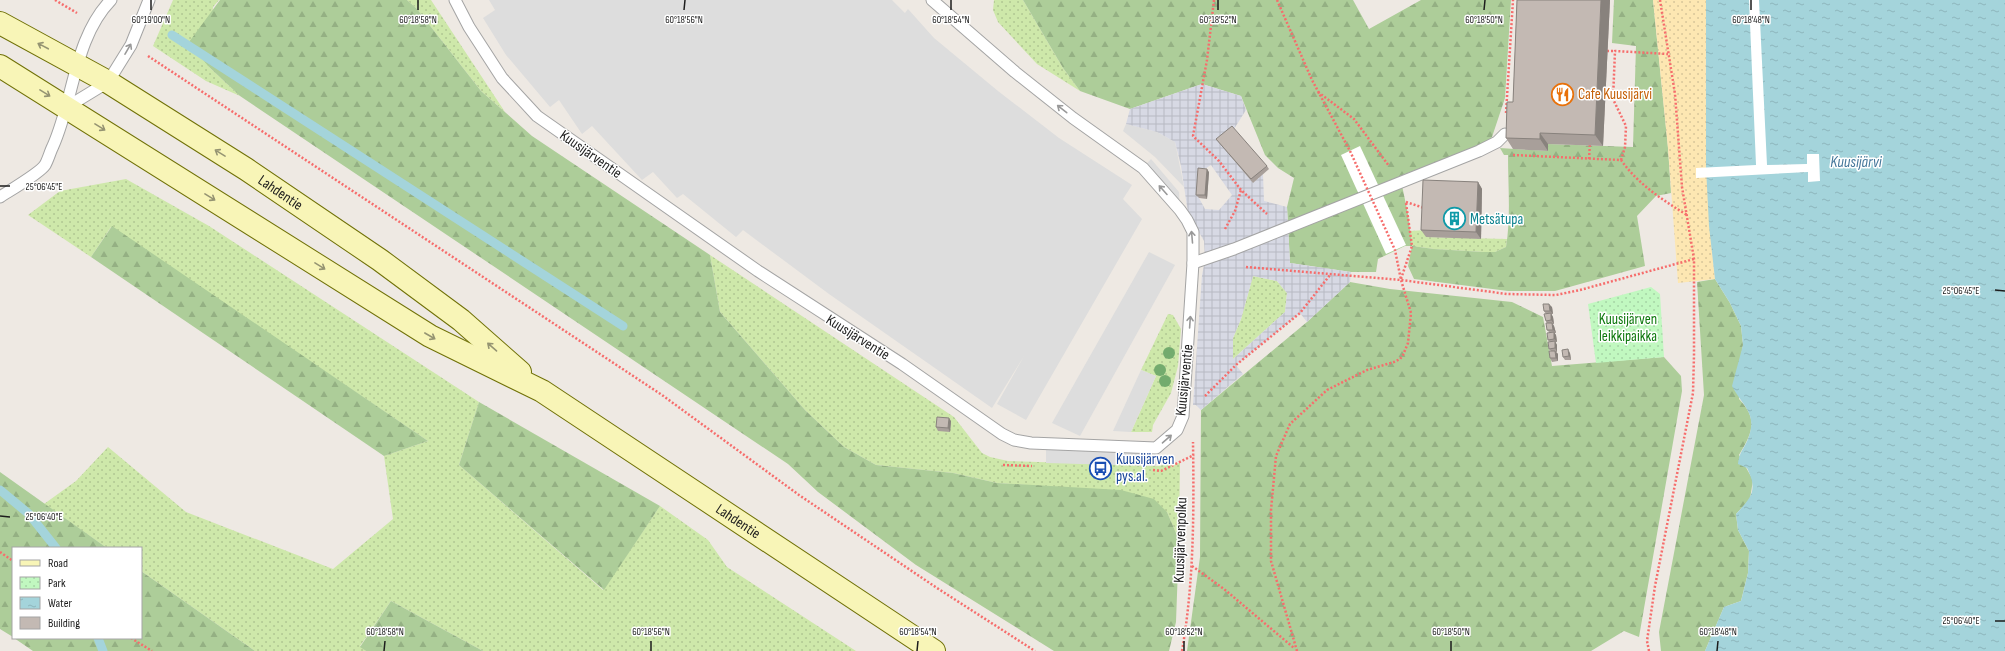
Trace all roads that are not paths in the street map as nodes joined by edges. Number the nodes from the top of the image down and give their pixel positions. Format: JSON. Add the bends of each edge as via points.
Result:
{"nodes":[{"id":1,"x":111,"y":0,"type":"edge"},
{"id":2,"x":149,"y":0,"type":"edge"},
{"id":3,"x":455,"y":0,"type":"edge"},
{"id":4,"x":932,"y":0,"type":"edge"},
{"id":5,"x":0,"y":23,"type":"edge"},
{"id":6,"x":77,"y":64,"type":"junction"},
{"id":7,"x":0,"y":66,"type":"edge"},
{"id":8,"x":108,"y":82,"type":"junction"},
{"id":9,"x":67,"y":107,"type":"junction"},
{"id":10,"x":1501,"y":138,"type":"road end"},
{"id":11,"x":0,"y":197,"type":"edge"},
{"id":12,"x":1193,"y":259,"type":"junction"},
{"id":13,"x":542,"y":391,"type":"junction"},
{"id":14,"x":934,"y":651,"type":"edge"}],
"edges":[{"from":1,"to":6,"type":"lane","via":[[101,10],[94,23]]},
{"from":8,"to":2,"type":"lane","one_way":true,"via":[[131,45]]},
{"from":3,"to":12,"type":"lane","name":"Kuusijärventie","one_way":true,"via":[[502,78],[537,116],[758,271],[1014,440],[1031,443],[1156,448],[1177,430],[1183,416]]},
{"from":12,"to":4,"type":"lane","name":"Kuusijärventie","one_way":true,"via":[[1193,232],[1187,220],[1143,168],[1015,72]]},
{"from":6,"to":5,"type":"main road","name":"Lahdentie","one_way":true},
{"from":6,"to":8,"type":"main road","name":"Lahdentie"},
{"from":6,"to":9,"type":"lane"},
{"from":7,"to":9,"type":"main road","name":"Lahdentie","one_way":true},
{"from":8,"to":9,"type":"lane"},
{"from":13,"to":8,"type":"main road","name":"Lahdentie","one_way":true,"via":[[461,320],[380,260],[246,169]]},
{"from":9,"to":11,"type":"lane","via":[[44,167]]},
{"from":9,"to":13,"type":"main road","name":"Lahdentie","one_way":true,"via":[[430,336]]},
{"from":10,"to":12,"type":"lane","via":[[1479,151],[1205,260]]},
{"from":13,"to":14,"type":"main road","name":"Lahdentie"}]}
